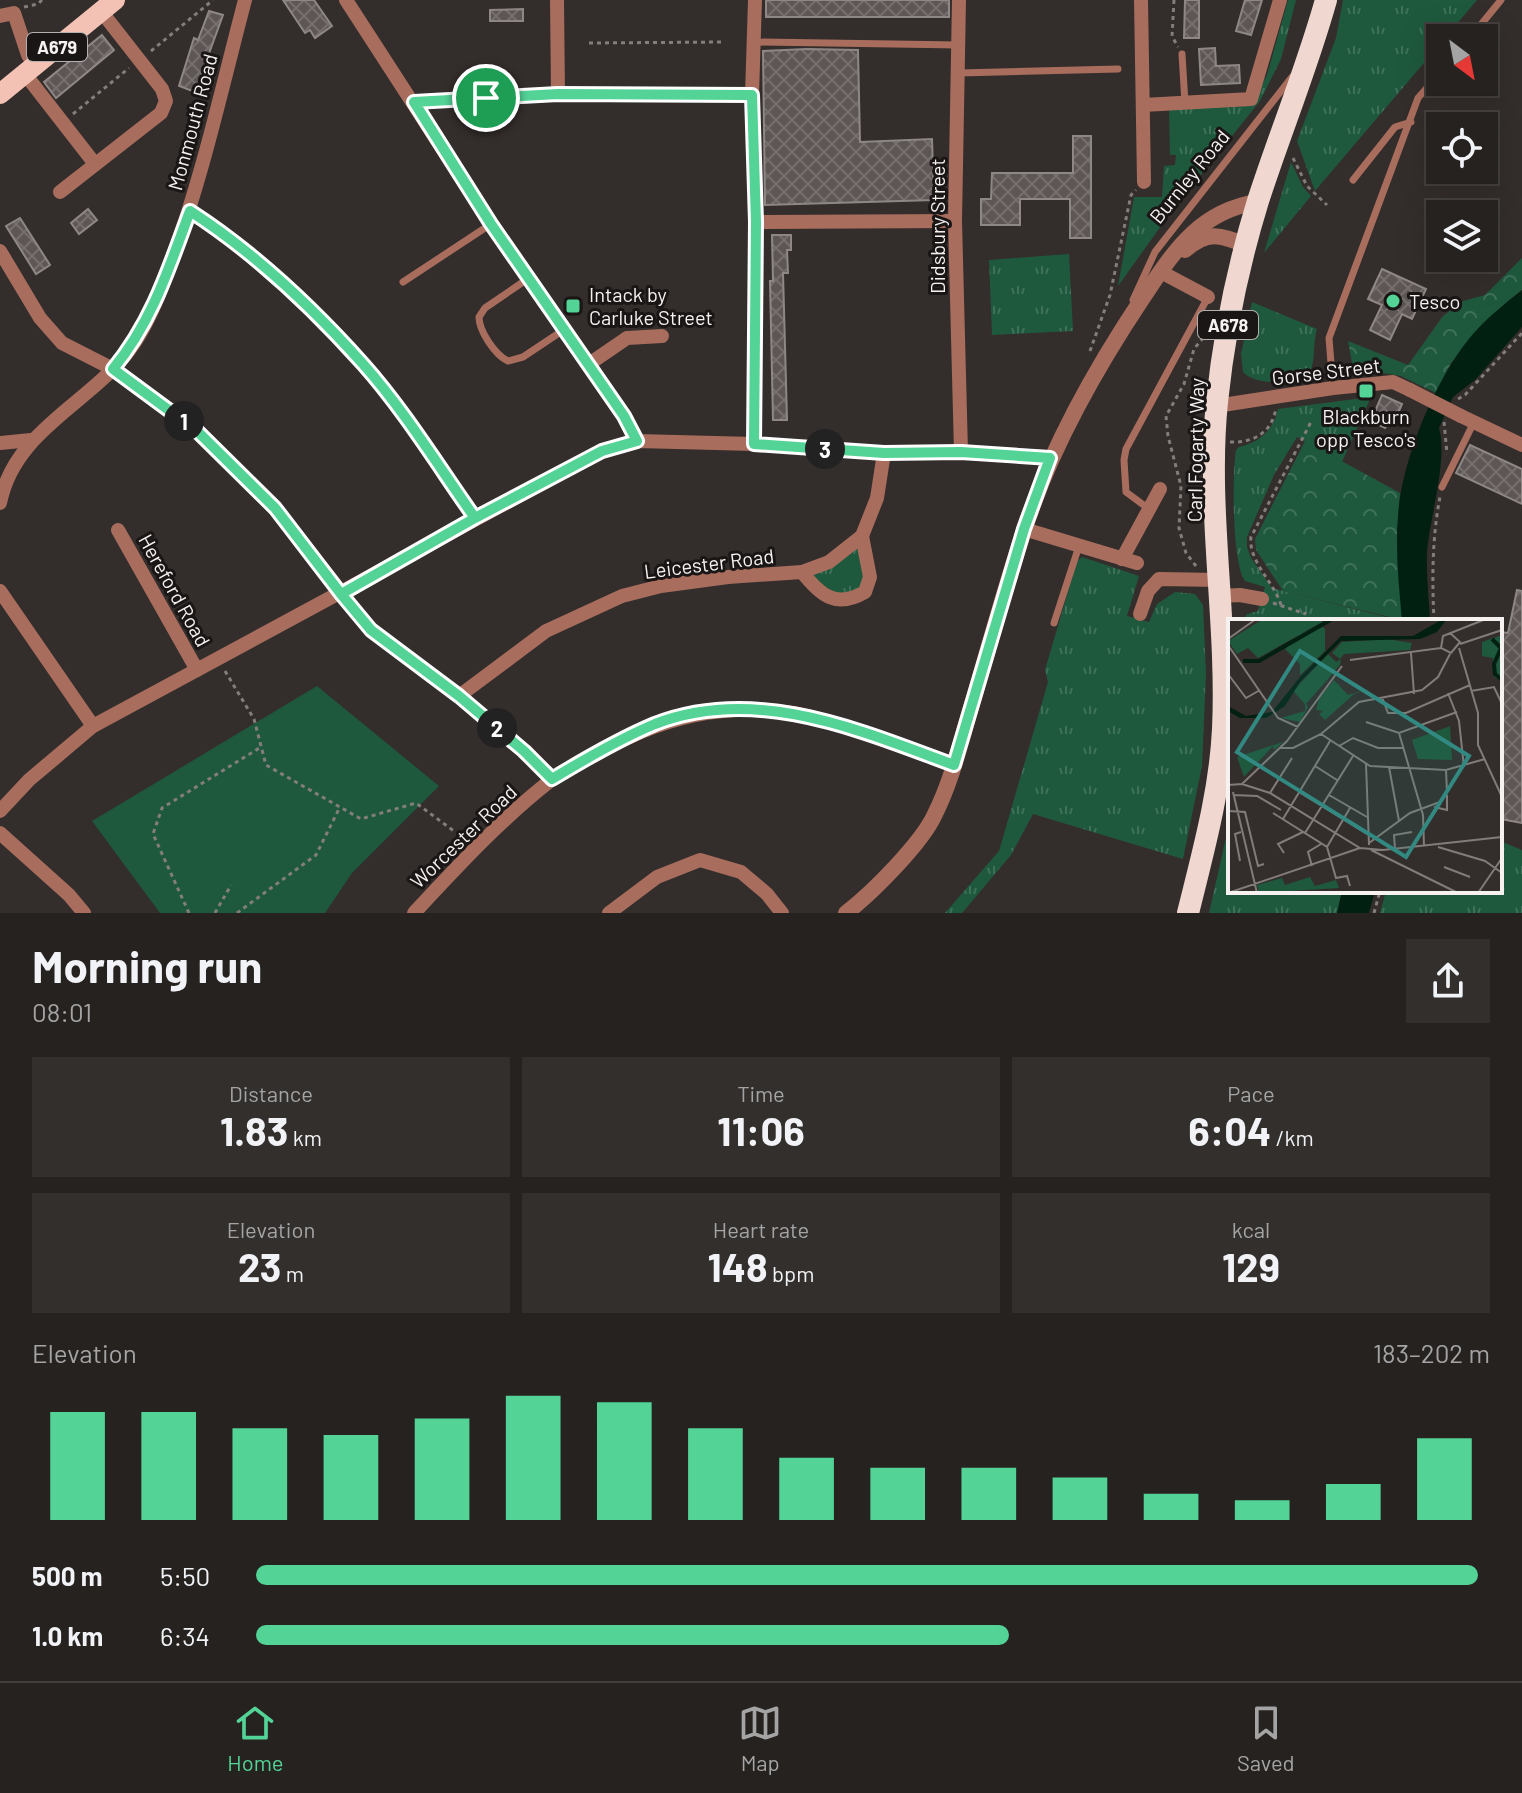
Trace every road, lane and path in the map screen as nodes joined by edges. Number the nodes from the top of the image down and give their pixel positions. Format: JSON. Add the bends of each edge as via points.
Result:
{"nodes":[{"id":1,"x":42,"y":0,"type":"edge"},
{"id":2,"x":213,"y":0,"type":"edge"},
{"id":3,"x":245,"y":0,"type":"edge"},
{"id":4,"x":346,"y":0,"type":"edge"},
{"id":5,"x":557,"y":0,"type":"edge"},
{"id":6,"x":755,"y":0,"type":"edge"},
{"id":7,"x":959,"y":0,"type":"edge"},
{"id":8,"x":1141,"y":0,"type":"edge"},
{"id":9,"x":1174,"y":0,"type":"edge"},
{"id":10,"x":1280,"y":0,"type":"edge"},
{"id":11,"x":1326,"y":0,"type":"edge"},
{"id":12,"x":1501,"y":0,"type":"edge"},
{"id":13,"x":108,"y":6,"type":"edge"},
{"id":14,"x":19,"y":8,"type":"dead end"},
{"id":15,"x":0,"y":16,"type":"edge"},
{"id":16,"x":1481,"y":24,"type":"edge"},
{"id":17,"x":724,"y":42,"type":"dead end"},
{"id":18,"x":754,"y":42,"type":"junction"},
{"id":19,"x":589,"y":43,"type":"dead end"},
{"id":20,"x":959,"y":45,"type":"junction"},
{"id":21,"x":1311,"y":52,"type":"junction"},
{"id":22,"x":1182,"y":54,"type":"joint"},
{"id":23,"x":140,"y":59,"type":"junction"},
{"id":24,"x":1118,"y":69,"type":"dead end"},
{"id":25,"x":30,"y":70,"type":"junction"},
{"id":26,"x":959,"y":73,"type":"junction"},
{"id":27,"x":1426,"y":89,"type":"edge"},
{"id":28,"x":0,"y":94,"type":"edge"},
{"id":29,"x":558,"y":94,"type":"junction"},
{"id":30,"x":752,"y":95,"type":"junction"},
{"id":31,"x":414,"y":102,"type":"junction"},
{"id":32,"x":1185,"y":103,"type":"junction"},
{"id":33,"x":1143,"y":105,"type":"junction"},
{"id":34,"x":63,"y":122,"type":"junction"},
{"id":35,"x":1411,"y":122,"type":"junction"},
{"id":36,"x":1289,"y":151,"type":"dead end"},
{"id":37,"x":95,"y":164,"type":"junction"},
{"id":38,"x":1353,"y":180,"type":"dead end"},
{"id":39,"x":1144,"y":182,"type":"joint"},
{"id":40,"x":60,"y":192,"type":"dead end"},
{"id":41,"x":1258,"y":202,"type":"junction"},
{"id":42,"x":1327,"y":205,"type":"dead end"},
{"id":43,"x":190,"y":211,"type":"junction"},
{"id":44,"x":955,"y":221,"type":"junction"},
{"id":45,"x":756,"y":222,"type":"junction"},
{"id":46,"x":491,"y":224,"type":"junction"},
{"id":47,"x":1246,"y":245,"type":"junction"},
{"id":48,"x":0,"y":251,"type":"edge"},
{"id":49,"x":5,"y":272,"type":"edge"},
{"id":50,"x":1161,"y":272,"type":"junction"},
{"id":51,"x":529,"y":278,"type":"junction"},
{"id":52,"x":403,"y":282,"type":"dead end"},
{"id":53,"x":1208,"y":297,"type":"joint"},
{"id":54,"x":565,"y":329,"type":"junction"},
{"id":55,"x":1208,"y":332,"type":"dead end"},
{"id":56,"x":1522,"y":333,"type":"edge"},
{"id":57,"x":1118,"y":335,"type":"junction"},
{"id":58,"x":662,"y":336,"type":"dead end"},
{"id":59,"x":589,"y":364,"type":"junction"},
{"id":60,"x":113,"y":369,"type":"junction"},
{"id":61,"x":1094,"y":379,"type":"junction"},
{"id":62,"x":1333,"y":388,"type":"junction"},
{"id":63,"x":1276,"y":397,"type":"junction"},
{"id":64,"x":1455,"y":400,"type":"dead end"},
{"id":65,"x":1216,"y":406,"type":"junction"},
{"id":66,"x":1461,"y":417,"type":"junction"},
{"id":67,"x":1311,"y":422,"type":"dead end"},
{"id":68,"x":31,"y":440,"type":"junction"},
{"id":69,"x":637,"y":441,"type":"junction"},
{"id":70,"x":1215,"y":442,"type":"junction"},
{"id":71,"x":0,"y":443,"type":"edge"},
{"id":72,"x":754,"y":444,"type":"junction"},
{"id":73,"x":1522,"y":445,"type":"edge"},
{"id":74,"x":961,"y":452,"type":"junction"},
{"id":75,"x":884,"y":453,"type":"junction"},
{"id":76,"x":1050,"y":458,"type":"junction"},
{"id":77,"x":1447,"y":458,"type":"dead end"},
{"id":78,"x":1442,"y":487,"type":"joint"},
{"id":79,"x":1160,"y":489,"type":"dead end"},
{"id":80,"x":0,"y":503,"type":"edge"},
{"id":81,"x":1149,"y":509,"type":"junction"},
{"id":82,"x":475,"y":518,"type":"junction"},
{"id":83,"x":1024,"y":529,"type":"junction"},
{"id":84,"x":118,"y":530,"type":"dead end"},
{"id":85,"x":862,"y":536,"type":"junction"},
{"id":86,"x":1079,"y":546,"type":"junction"},
{"id":87,"x":1122,"y":559,"type":"junction"},
{"id":88,"x":1137,"y":563,"type":"dead end"},
{"id":89,"x":1196,"y":566,"type":"dead end"},
{"id":90,"x":802,"y":572,"type":"junction"},
{"id":91,"x":1220,"y":588,"type":"junction"},
{"id":92,"x":0,"y":591,"type":"edge"},
{"id":93,"x":341,"y":594,"type":"junction"},
{"id":94,"x":1262,"y":599,"type":"joint"},
{"id":95,"x":1281,"y":605,"type":"junction"},
{"id":96,"x":1140,"y":614,"type":"dead end"},
{"id":97,"x":1306,"y":614,"type":"dead end"},
{"id":98,"x":1434,"y":619,"type":"edge"},
{"id":99,"x":1054,"y":623,"type":"dead end"},
{"id":100,"x":219,"y":660,"type":"junction"},
{"id":101,"x":197,"y":670,"type":"junction"},
{"id":102,"x":459,"y":696,"type":"junction"},
{"id":103,"x":809,"y":716,"type":"joint"},
{"id":104,"x":93,"y":726,"type":"junction"},
{"id":105,"x":261,"y":747,"type":"junction"},
{"id":106,"x":954,"y":765,"type":"junction"},
{"id":107,"x":552,"y":779,"type":"junction"},
{"id":108,"x":340,"y":807,"type":"junction"},
{"id":109,"x":0,"y":811,"type":"edge"},
{"id":110,"x":0,"y":833,"type":"edge"},
{"id":111,"x":476,"y":846,"type":"junction"},
{"id":112,"x":231,"y":885,"type":"dead end"},
{"id":113,"x":1379,"y":893,"type":"edge"},
{"id":114,"x":84,"y":913,"type":"edge"},
{"id":115,"x":189,"y":913,"type":"edge"},
{"id":116,"x":215,"y":913,"type":"edge"},
{"id":117,"x":237,"y":913,"type":"edge"},
{"id":118,"x":414,"y":913,"type":"edge"},
{"id":119,"x":609,"y":913,"type":"edge"},
{"id":120,"x":782,"y":913,"type":"edge"},
{"id":121,"x":846,"y":913,"type":"edge"},
{"id":122,"x":1188,"y":913,"type":"edge"},
{"id":123,"x":1374,"y":913,"type":"edge"}],
"edges":[{"from":1,"to":14,"type":"path"},
{"from":2,"to":23,"type":"path"},
{"from":3,"to":43,"type":"street","name":"Monmouth Road"},
{"from":4,"to":31,"type":"street"},
{"from":5,"to":29,"type":"street"},
{"from":6,"to":18,"type":"street"},
{"from":7,"to":20,"type":"street","name":"Didsbury Street"},
{"from":8,"to":33,"type":"street","name":"Burnley Road"},
{"from":9,"to":22,"type":"path","via":[[1172,36]]},
{"from":10,"to":32,"type":"street","via":[[1251,99]]},
{"from":11,"to":21,"type":"highway","name":"Carl Fogarty Way","number":"A678"},
{"from":12,"to":16,"type":"lane"},
{"from":13,"to":23,"type":"street"},
{"from":13,"to":25,"type":"main road","number":"A679"},
{"from":15,"to":25,"type":"street","via":[[14,13]]},
{"from":17,"to":19,"type":"path"},
{"from":18,"to":20,"type":"lane"},
{"from":18,"to":30,"type":"street"},
{"from":20,"to":26,"type":"street","name":"Didsbury Street"},
{"from":21,"to":41,"type":"highway","name":"Carl Fogarty Way","number":"A678"},
{"from":21,"to":57,"type":"lane","name":"Burnley Road","via":[[1155,252]]},
{"from":22,"to":32,"type":"lane"},
{"from":23,"to":34,"type":"path"},
{"from":23,"to":37,"type":"street","via":[[162,89],[166,101],[161,113]]},
{"from":24,"to":26,"type":"lane"},
{"from":25,"to":28,"type":"main road","number":"A679"},
{"from":25,"to":34,"type":"street"},
{"from":26,"to":44,"type":"street","name":"Didsbury Street"},
{"from":27,"to":35,"type":"lane"},
{"from":29,"to":30,"type":"street"},
{"from":29,"to":31,"type":"street"},
{"from":30,"to":45,"type":"street"},
{"from":31,"to":46,"type":"street"},
{"from":32,"to":33,"type":"street"},
{"from":33,"to":39,"type":"street","name":"Burnley Road"},
{"from":34,"to":37,"type":"street"},
{"from":35,"to":38,"type":"lane","via":[[1395,127]]},
{"from":35,"to":62,"type":"lane","via":[[1329,338]]},
{"from":36,"to":42,"type":"path","via":[[1307,186]]},
{"from":37,"to":40,"type":"street"},
{"from":39,"to":61,"type":"path","via":[[1131,195],[1110,295],[1082,374]]},
{"from":41,"to":47,"type":"highway","name":"Carl Fogarty Way","number":"A678"},
{"from":41,"to":50,"type":"street","name":"Burnley Road","via":[[1228,210],[1200,226],[1175,249]]},
{"from":43,"to":60,"type":"street","name":"Monmouth Road","via":[[155,304],[135,343]]},
{"from":43,"to":82,"type":"street","via":[[290,289],[365,366]]},
{"from":44,"to":45,"type":"street"},
{"from":44,"to":74,"type":"street","name":"Didsbury Street"},
{"from":45,"to":72,"type":"street"},
{"from":46,"to":51,"type":"street"},
{"from":46,"to":52,"type":"lane"},
{"from":47,"to":50,"type":"street","name":"Burnley Road","via":[[1221,235],[1207,237]]},
{"from":47,"to":65,"type":"highway","name":"Carl Fogarty Way","number":"A678"},
{"from":48,"to":49,"type":"street"},
{"from":49,"to":60,"type":"street","via":[[62,343]]},
{"from":50,"to":53,"type":"street"},
{"from":50,"to":57,"type":"street","name":"Burnley Road"},
{"from":51,"to":54,"type":"street"},
{"from":51,"to":54,"type":"lane","via":[[479,317],[500,357],[517,359]]},
{"from":53,"to":81,"type":"lane","via":[[1126,449],[1126,492]]},
{"from":54,"to":59,"type":"street"},
{"from":55,"to":89,"type":"path","via":[[1194,349],[1184,384],[1166,416],[1181,486],[1179,528]]},
{"from":56,"to":64,"type":"path"},
{"from":57,"to":61,"type":"street","name":"Burnley Road"},
{"from":58,"to":59,"type":"street","via":[[627,338]]},
{"from":59,"to":69,"type":"street"},
{"from":60,"to":68,"type":"street","name":"Monmouth Road"},
{"from":60,"to":93,"type":"street","via":[[197,431],[242,475],[275,508]]},
{"from":61,"to":76,"type":"street","name":"Burnley Road"},
{"from":62,"to":63,"type":"street","name":"Gorse Street"},
{"from":62,"to":66,"type":"street","name":"Gorse Street","bridge":true,"via":[[1393,382]]},
{"from":63,"to":65,"type":"street","name":"Gorse Street"},
{"from":63,"to":70,"type":"path","via":[[1271,424],[1257,438]]},
{"from":65,"to":70,"type":"highway","name":"Carl Fogarty Way","number":"A678"},
{"from":66,"to":73,"type":"street","name":"Gorse Street"},
{"from":66,"to":77,"type":"path","via":[[1444,423]]},
{"from":66,"to":78,"type":"lane"},
{"from":67,"to":95,"type":"path","via":[[1251,537],[1252,554]]},
{"from":68,"to":71,"type":"street"},
{"from":68,"to":80,"type":"street","name":"Monmouth Road"},
{"from":69,"to":72,"type":"street","name":"Hereford Road"},
{"from":69,"to":82,"type":"street","name":"Hereford Road","via":[[602,451]]},
{"from":70,"to":91,"type":"highway","name":"Carl Fogarty Way","number":"A678"},
{"from":72,"to":75,"type":"street","name":"Hereford Road"},
{"from":74,"to":75,"type":"street","name":"Hereford Road"},
{"from":74,"to":76,"type":"street","name":"Hereford Road"},
{"from":75,"to":85,"type":"street","via":[[877,498]]},
{"from":76,"to":83,"type":"street","name":"Burnley Road"},
{"from":78,"to":98,"type":"path","via":[[1434,526]]},
{"from":79,"to":81,"type":"street"},
{"from":81,"to":87,"type":"street"},
{"from":82,"to":93,"type":"street","name":"Hereford Road"},
{"from":83,"to":86,"type":"street"},
{"from":83,"to":106,"type":"street","name":"Burnley Road"},
{"from":84,"to":101,"type":"street","name":"Hereford Road"},
{"from":85,"to":90,"type":"street","name":"Leicester Road","via":[[829,562]]},
{"from":85,"to":90,"type":"street","name":"Leicester Road","via":[[870,577],[865,592],[840,601],[817,591]]},
{"from":86,"to":87,"type":"street"},
{"from":86,"to":99,"type":"lane"},
{"from":87,"to":88,"type":"street"},
{"from":90,"to":102,"type":"street","name":"Leicester Road","via":[[714,578],[622,596],[546,631]]},
{"from":91,"to":94,"type":"street"},
{"from":91,"to":96,"type":"street","via":[[1159,579]]},
{"from":91,"to":122,"type":"highway","name":"Carl Fogarty Way","number":"A678","via":[[1223,728],[1216,801]]},
{"from":92,"to":104,"type":"street"},
{"from":93,"to":100,"type":"street","name":"Hereford Road"},
{"from":93,"to":102,"type":"street","via":[[371,630]]},
{"from":94,"to":95,"type":"path"},
{"from":95,"to":97,"type":"path"},
{"from":100,"to":101,"type":"street","name":"Hereford Road"},
{"from":100,"to":105,"type":"path","via":[[254,719]]},
{"from":101,"to":104,"type":"street","name":"Hereford Road"},
{"from":102,"to":107,"type":"street"},
{"from":103,"to":106,"type":"path"},
{"from":103,"to":107,"type":"street","name":"Worcester Road","via":[[756,709],[703,712],[657,723]]},
{"from":104,"to":109,"type":"street","name":"Hereford Road"},
{"from":105,"to":108,"type":"path","via":[[266,765]]},
{"from":105,"to":115,"type":"path","via":[[162,808],[153,834]]},
{"from":106,"to":121,"type":"street","name":"Burnley Road","via":[[934,817],[894,868]]},
{"from":107,"to":111,"type":"street","name":"Worcester Road"},
{"from":108,"to":111,"type":"path","via":[[361,819],[416,803]]},
{"from":108,"to":117,"type":"path","via":[[316,855]]},
{"from":110,"to":114,"type":"street"},
{"from":111,"to":118,"type":"street","name":"Worcester Road"},
{"from":112,"to":116,"type":"path"},
{"from":113,"to":123,"type":"path"},
{"from":119,"to":120,"type":"street","via":[[657,877],[700,860],[741,872]]}]}
